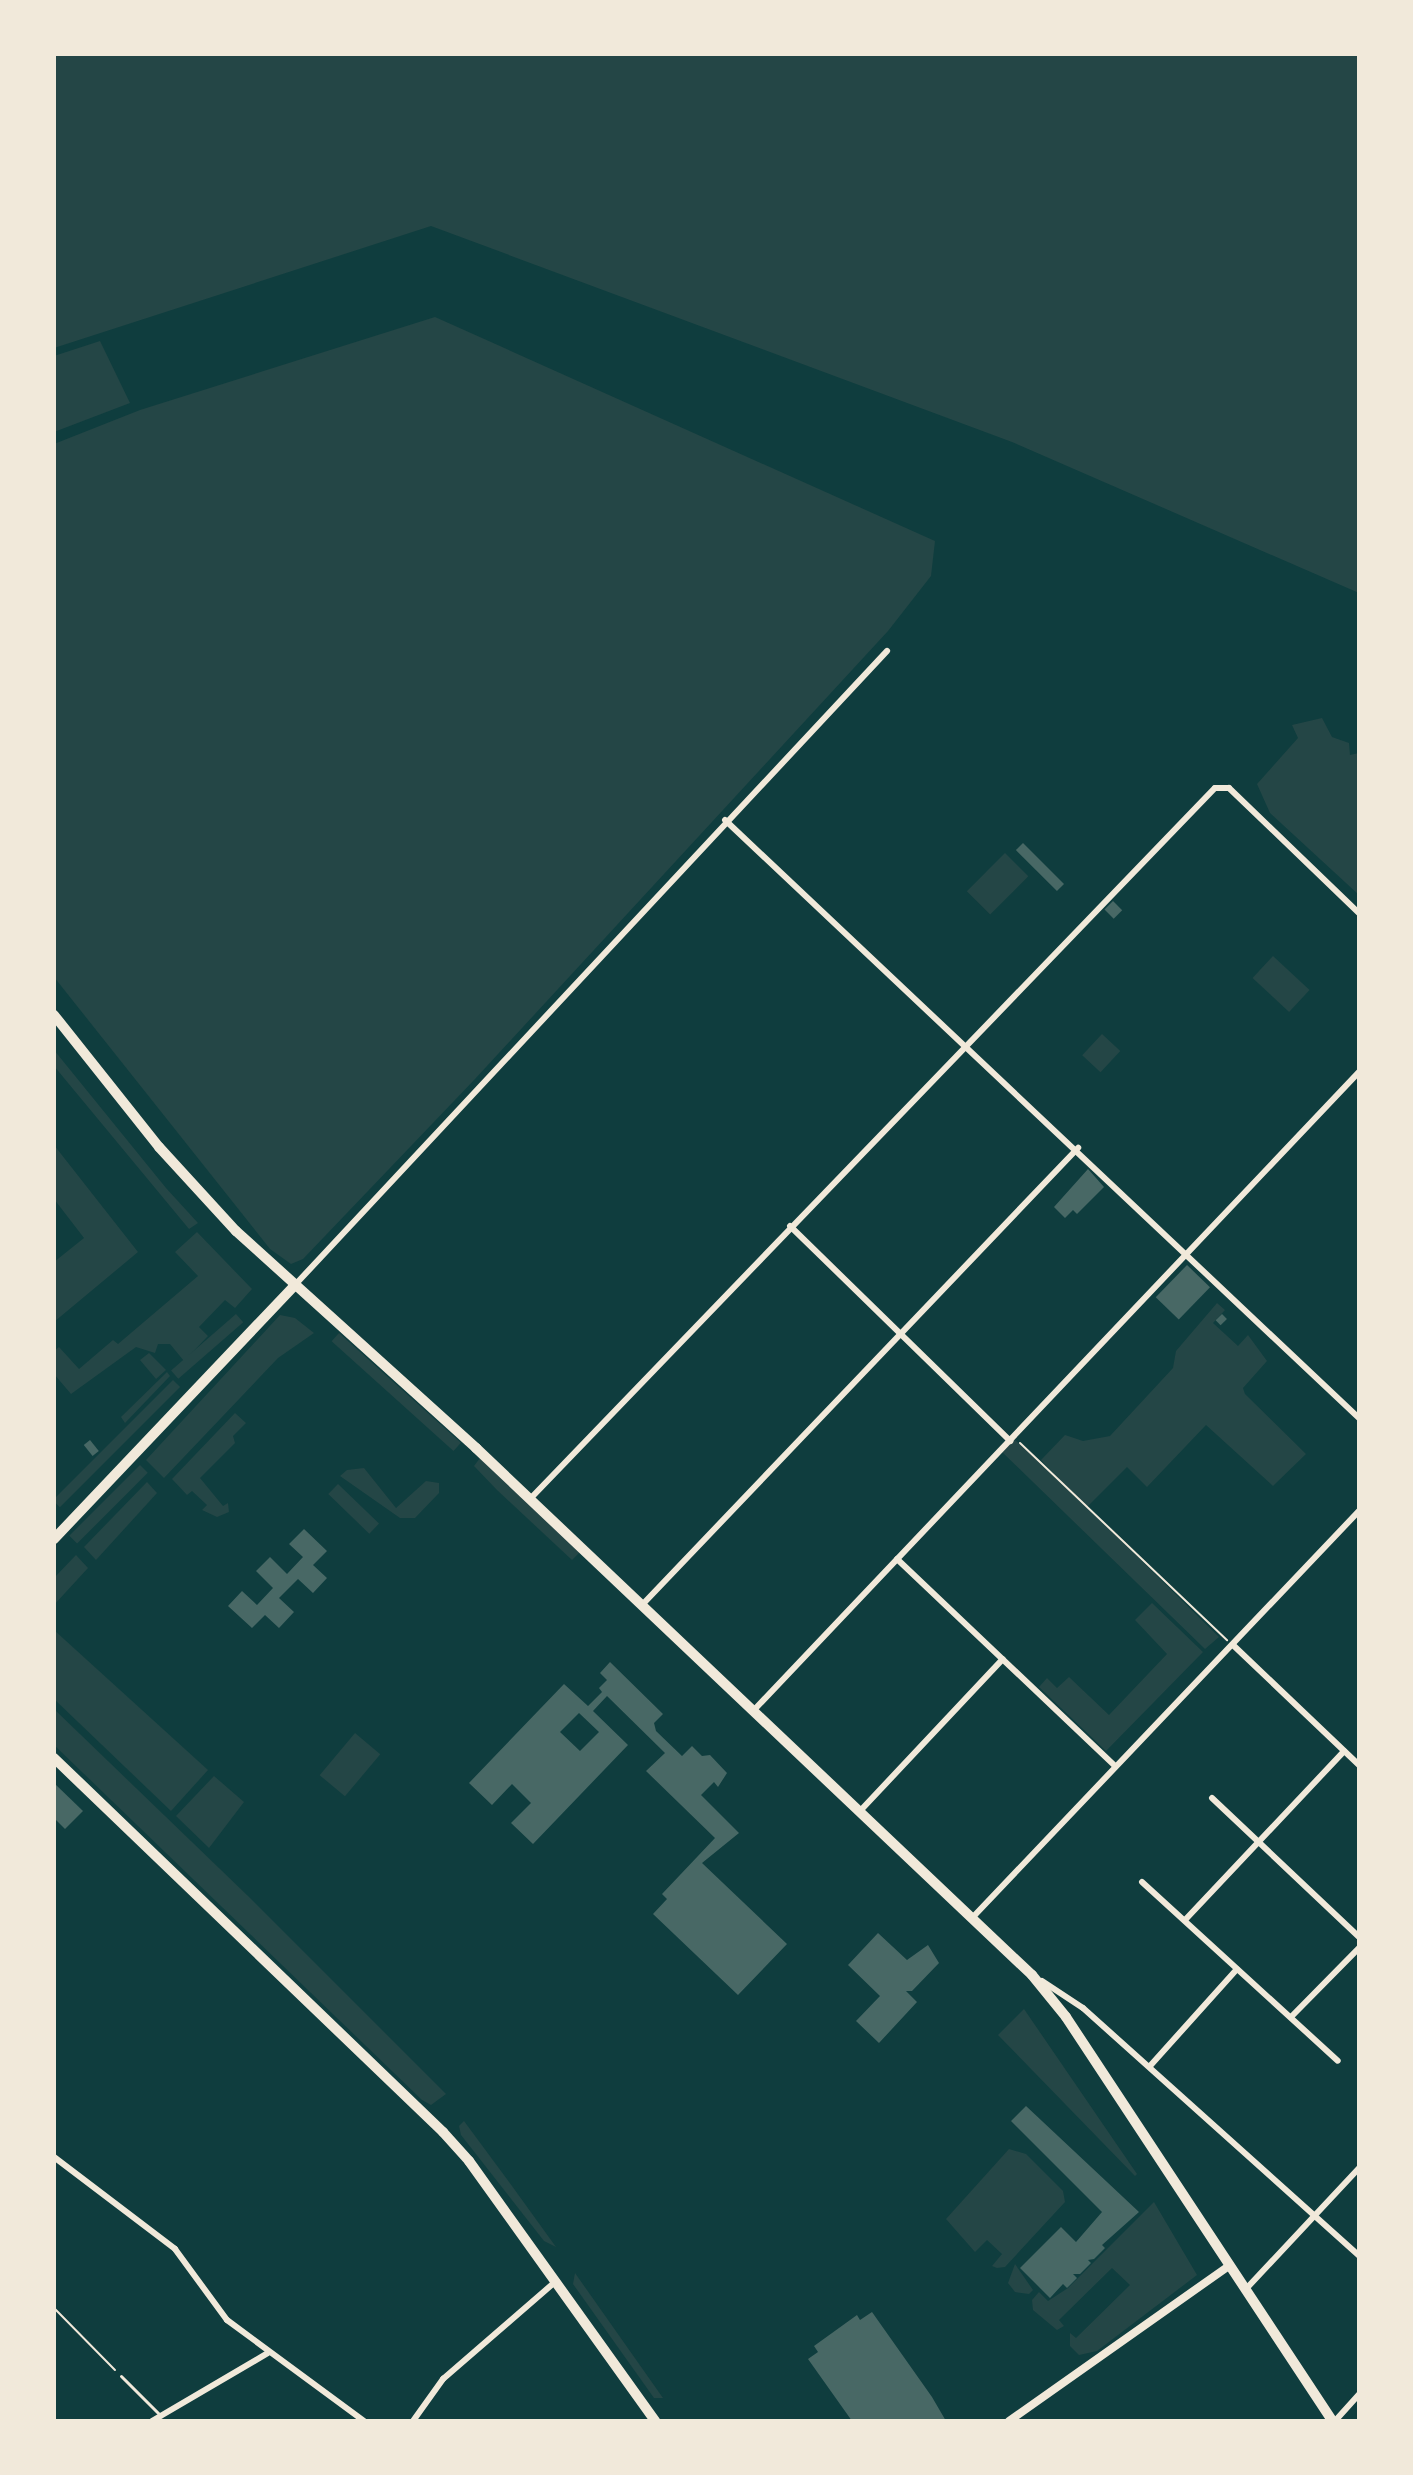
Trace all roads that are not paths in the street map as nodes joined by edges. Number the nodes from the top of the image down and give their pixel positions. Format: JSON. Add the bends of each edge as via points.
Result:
{"nodes":[{"id":1,"x":887,"y":651,"type":"dead end"},
{"id":2,"x":725,"y":820,"type":"junction"},
{"id":3,"x":1359,"y":913,"type":"edge"},
{"id":4,"x":54,"y":1015,"type":"edge"},
{"id":5,"x":964,"y":1044,"type":"junction"},
{"id":6,"x":1359,"y":1072,"type":"edge"},
{"id":7,"x":1078,"y":1148,"type":"junction"},
{"id":8,"x":790,"y":1226,"type":"junction"},
{"id":9,"x":1189,"y":1252,"type":"junction"},
{"id":10,"x":294,"y":1286,"type":"junction"},
{"id":11,"x":901,"y":1337,"type":"junction"},
{"id":12,"x":1359,"y":1418,"type":"edge"},
{"id":13,"x":1012,"y":1439,"type":"junction"},
{"id":14,"x":530,"y":1499,"type":"junction"},
{"id":15,"x":1359,"y":1511,"type":"edge"},
{"id":16,"x":54,"y":1539,"type":"edge"},
{"id":17,"x":897,"y":1559,"type":"junction"},
{"id":18,"x":642,"y":1605,"type":"junction"},
{"id":19,"x":1233,"y":1645,"type":"junction"},
{"id":20,"x":1003,"y":1659,"type":"junction"},
{"id":21,"x":754,"y":1710,"type":"junction"},
{"id":22,"x":1344,"y":1751,"type":"junction"},
{"id":23,"x":54,"y":1758,"type":"edge"},
{"id":24,"x":1114,"y":1765,"type":"junction"},
{"id":25,"x":1359,"y":1765,"type":"edge"},
{"id":26,"x":1212,"y":1798,"type":"dead end"},
{"id":27,"x":861,"y":1810,"type":"junction"},
{"id":28,"x":1259,"y":1842,"type":"junction"},
{"id":29,"x":1142,"y":1882,"type":"dead end"},
{"id":30,"x":973,"y":1917,"type":"junction"},
{"id":31,"x":1185,"y":1920,"type":"junction"},
{"id":32,"x":1359,"y":1937,"type":"edge"},
{"id":33,"x":1359,"y":1948,"type":"edge"},
{"id":34,"x":1237,"y":1969,"type":"junction"},
{"id":35,"x":1032,"y":1975,"type":"junction"},
{"id":36,"x":1291,"y":2017,"type":"junction"},
{"id":37,"x":1338,"y":2061,"type":"dead end"},
{"id":38,"x":1150,"y":2066,"type":"junction"},
{"id":39,"x":54,"y":2157,"type":"edge"},
{"id":40,"x":1359,"y":2168,"type":"edge"},
{"id":41,"x":1314,"y":2215,"type":"junction"},
{"id":42,"x":1359,"y":2256,"type":"edge"},
{"id":43,"x":1229,"y":2266,"type":"junction"},
{"id":44,"x":556,"y":2281,"type":"junction"},
{"id":45,"x":1245,"y":2290,"type":"junction"},
{"id":46,"x":268,"y":2353,"type":"junction"},
{"id":47,"x":121,"y":2376,"type":"road end"},
{"id":48,"x":1359,"y":2394,"type":"edge"},
{"id":49,"x":161,"y":2417,"type":"junction"},
{"id":50,"x":152,"y":2421,"type":"edge"},
{"id":51,"x":364,"y":2421,"type":"edge"},
{"id":52,"x":413,"y":2421,"type":"edge"},
{"id":53,"x":655,"y":2421,"type":"edge"},
{"id":54,"x":1009,"y":2421,"type":"edge"},
{"id":55,"x":1334,"y":2421,"type":"edge"}],
"edges":[{"from":1,"to":2,"type":"street"},
{"from":2,"to":5,"type":"street"},
{"from":2,"to":10,"type":"street"},
{"from":3,"to":5,"type":"street","via":[[1221,786]]},
{"from":4,"to":10,"type":"main road","via":[[159,1147]]},
{"from":5,"to":7,"type":"street"},
{"from":5,"to":8,"type":"street"},
{"from":6,"to":9,"type":"street"},
{"from":7,"to":9,"type":"street"},
{"from":7,"to":11,"type":"street"},
{"from":8,"to":11,"type":"street"},
{"from":8,"to":14,"type":"street"},
{"from":9,"to":12,"type":"street"},
{"from":9,"to":13,"type":"street"},
{"from":10,"to":14,"type":"main road"},
{"from":10,"to":16,"type":"main road"},
{"from":11,"to":13,"type":"street"},
{"from":11,"to":18,"type":"street"},
{"from":13,"to":17,"type":"street"},
{"from":14,"to":18,"type":"main road"},
{"from":15,"to":19,"type":"street"},
{"from":17,"to":20,"type":"street"},
{"from":17,"to":21,"type":"street"},
{"from":18,"to":21,"type":"main road"},
{"from":19,"to":22,"type":"street"},
{"from":19,"to":24,"type":"street"},
{"from":20,"to":24,"type":"street"},
{"from":20,"to":27,"type":"street"},
{"from":21,"to":27,"type":"main road"},
{"from":22,"to":25,"type":"street"},
{"from":22,"to":28,"type":"street"},
{"from":23,"to":44,"type":"main road","via":[[443,2132]]},
{"from":24,"to":30,"type":"street"},
{"from":26,"to":28,"type":"street"},
{"from":27,"to":30,"type":"main road"},
{"from":28,"to":31,"type":"street"},
{"from":28,"to":32,"type":"street"},
{"from":29,"to":31,"type":"street"},
{"from":30,"to":35,"type":"main road"},
{"from":31,"to":34,"type":"street"},
{"from":33,"to":36,"type":"street"},
{"from":34,"to":36,"type":"street"},
{"from":34,"to":38,"type":"street"},
{"from":35,"to":38,"type":"street","via":[[1083,2008]]},
{"from":35,"to":43,"type":"main road","via":[[1066,2017]]},
{"from":36,"to":37,"type":"street"},
{"from":38,"to":41,"type":"street"},
{"from":39,"to":46,"type":"street","via":[[175,2249],[214,2306]]},
{"from":40,"to":41,"type":"street"},
{"from":41,"to":42,"type":"street"},
{"from":41,"to":45,"type":"street"},
{"from":43,"to":45,"type":"main road"},
{"from":43,"to":54,"type":"street"},
{"from":44,"to":52,"type":"street","via":[[443,2379]]},
{"from":44,"to":53,"type":"main road"},
{"from":45,"to":55,"type":"main road"},
{"from":46,"to":49,"type":"street"},
{"from":46,"to":51,"type":"street"},
{"from":47,"to":49,"type":"lane"},
{"from":48,"to":55,"type":"street"},
{"from":49,"to":50,"type":"street"}]}
